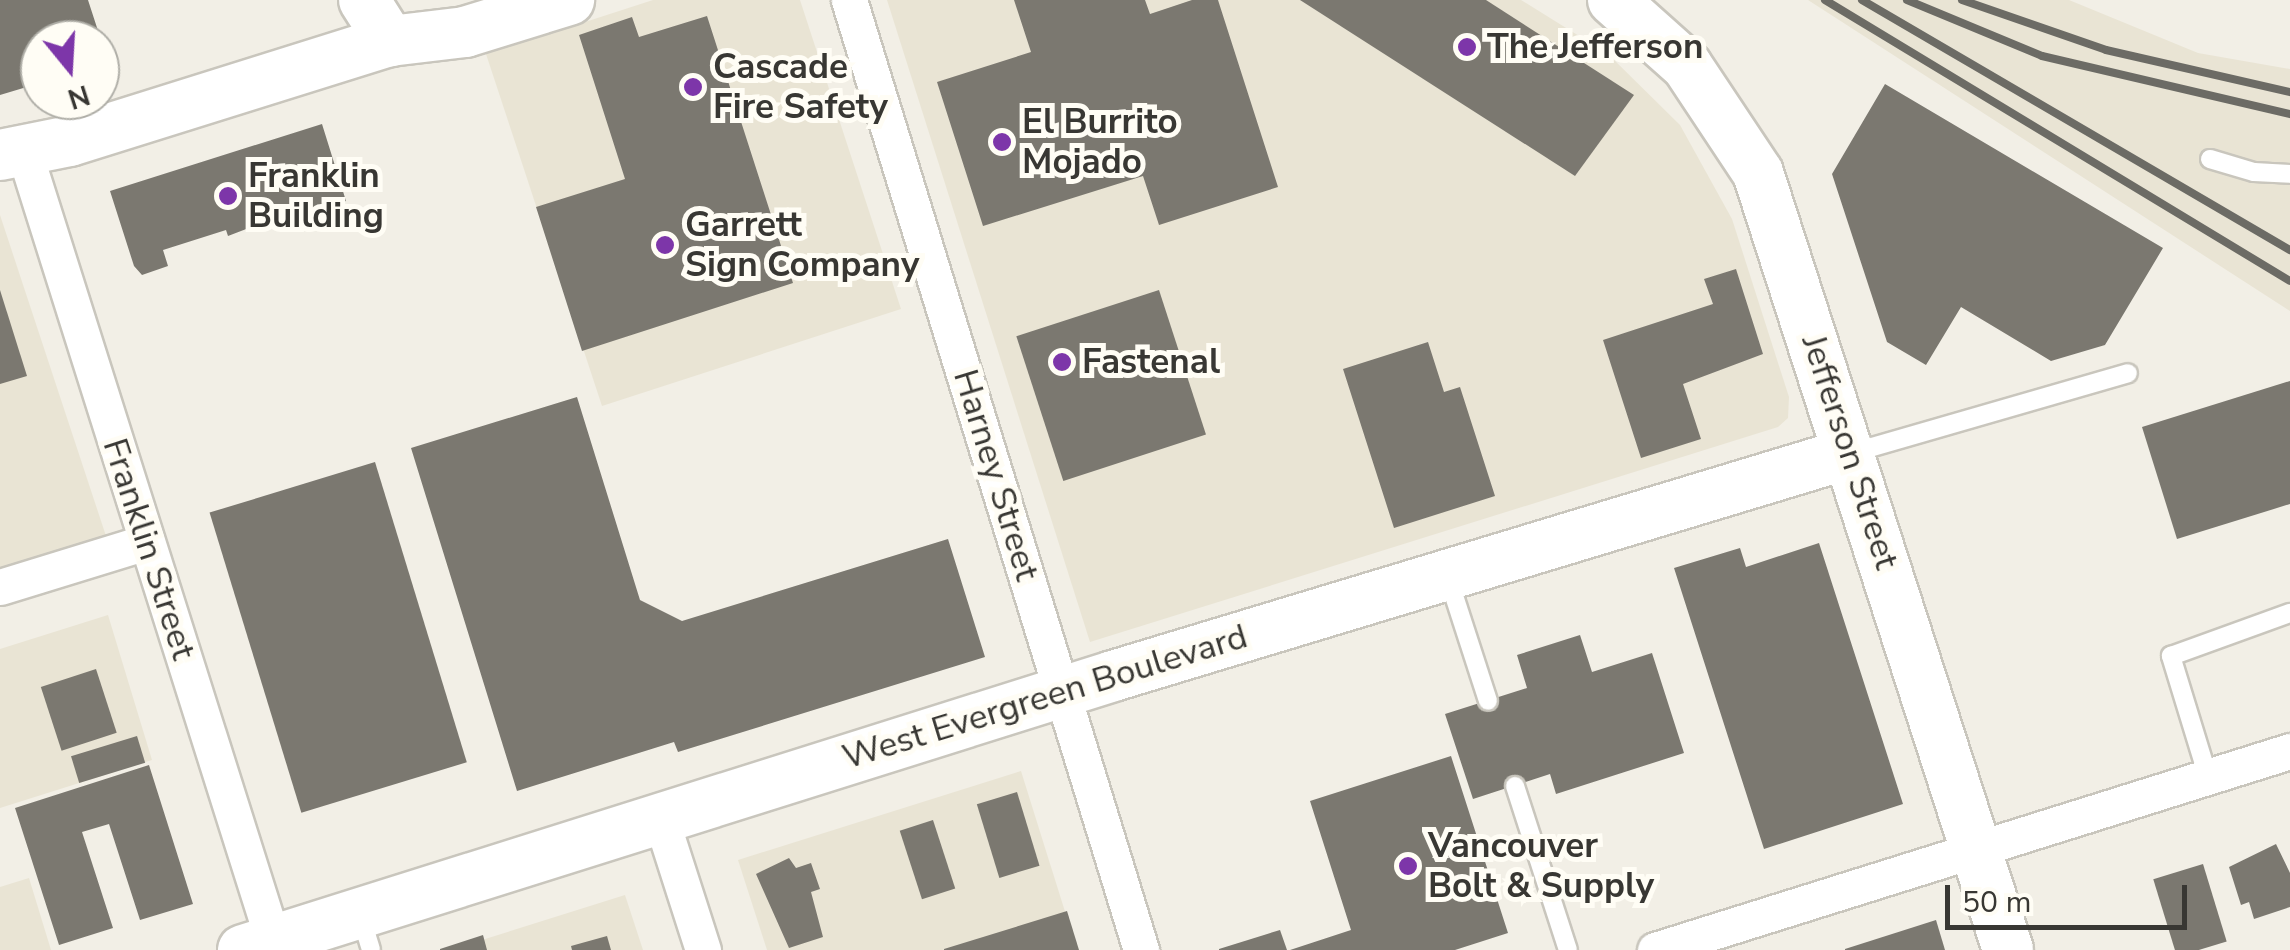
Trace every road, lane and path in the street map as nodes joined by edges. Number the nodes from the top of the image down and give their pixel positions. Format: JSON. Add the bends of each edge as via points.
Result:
{"nodes":[{"id":1,"x":364,"y":0,"type":"edge"},
{"id":2,"x":453,"y":0,"type":"edge"},
{"id":3,"x":568,"y":0,"type":"edge"},
{"id":4,"x":848,"y":0,"type":"edge"},
{"id":5,"x":1613,"y":0,"type":"edge"},
{"id":6,"x":389,"y":21,"type":"edge"},
{"id":7,"x":12,"y":152,"type":"edge"},
{"id":8,"x":2210,"y":159,"type":"dead end"},
{"id":9,"x":2290,"y":174,"type":"edge"},
{"id":10,"x":2128,"y":373,"type":"dead end"},
{"id":11,"x":1850,"y":453,"type":"junction"},
{"id":12,"x":146,"y":542,"type":"junction"},
{"id":13,"x":1447,"y":574,"type":"junction"},
{"id":14,"x":0,"y":588,"type":"edge"},
{"id":15,"x":2290,"y":613,"type":"edge"},
{"id":16,"x":1063,"y":691,"type":"junction"},
{"id":17,"x":1488,"y":700,"type":"dead end"},
{"id":18,"x":2290,"y":752,"type":"edge"},
{"id":19,"x":2208,"y":777,"type":"junction"},
{"id":20,"x":1515,"y":786,"type":"dead end"},
{"id":21,"x":660,"y":816,"type":"junction"},
{"id":22,"x":1976,"y":850,"type":"junction"},
{"id":23,"x":365,"y":932,"type":"edge"},
{"id":24,"x":264,"y":947,"type":"edge"},
{"id":25,"x":703,"y":950,"type":"edge"},
{"id":26,"x":1141,"y":950,"type":"edge"},
{"id":27,"x":1568,"y":950,"type":"edge"},
{"id":28,"x":1655,"y":950,"type":"edge"},
{"id":29,"x":2008,"y":950,"type":"edge"}],
"edges":[{"from":1,"to":6,"type":"street"},
{"from":2,"to":6,"type":"street"},
{"from":3,"to":6,"type":"street","via":[[465,32]]},
{"from":4,"to":16,"type":"street","name":"Harney Street"},
{"from":5,"to":11,"type":"street","name":"Jefferson Street","via":[[1687,66],[1747,151],[1776,218]]},
{"from":6,"to":7,"type":"street","via":[[70,141]]},
{"from":7,"to":12,"type":"street","name":"Franklin Street"},
{"from":8,"to":9,"type":"lane"},
{"from":10,"to":11,"type":"lane"},
{"from":11,"to":13,"type":"street","name":"West Evergreen Boulevard"},
{"from":11,"to":22,"type":"street","name":"Jefferson Street"},
{"from":12,"to":14,"type":"street"},
{"from":12,"to":24,"type":"street","name":"Franklin Street"},
{"from":13,"to":16,"type":"street","name":"West Evergreen Boulevard"},
{"from":13,"to":17,"type":"lane"},
{"from":15,"to":19,"type":"lane","via":[[2171,656]]},
{"from":16,"to":21,"type":"street","name":"West Evergreen Boulevard"},
{"from":16,"to":26,"type":"street","name":"Harney Street"},
{"from":18,"to":19,"type":"street"},
{"from":19,"to":22,"type":"street"},
{"from":20,"to":27,"type":"lane"},
{"from":21,"to":23,"type":"street","name":"West Evergreen Boulevard"},
{"from":21,"to":25,"type":"street"},
{"from":22,"to":28,"type":"street"},
{"from":22,"to":29,"type":"street","name":"Jefferson Street"},
{"from":23,"to":24,"type":"street","name":"West Evergreen Boulevard"}]}
